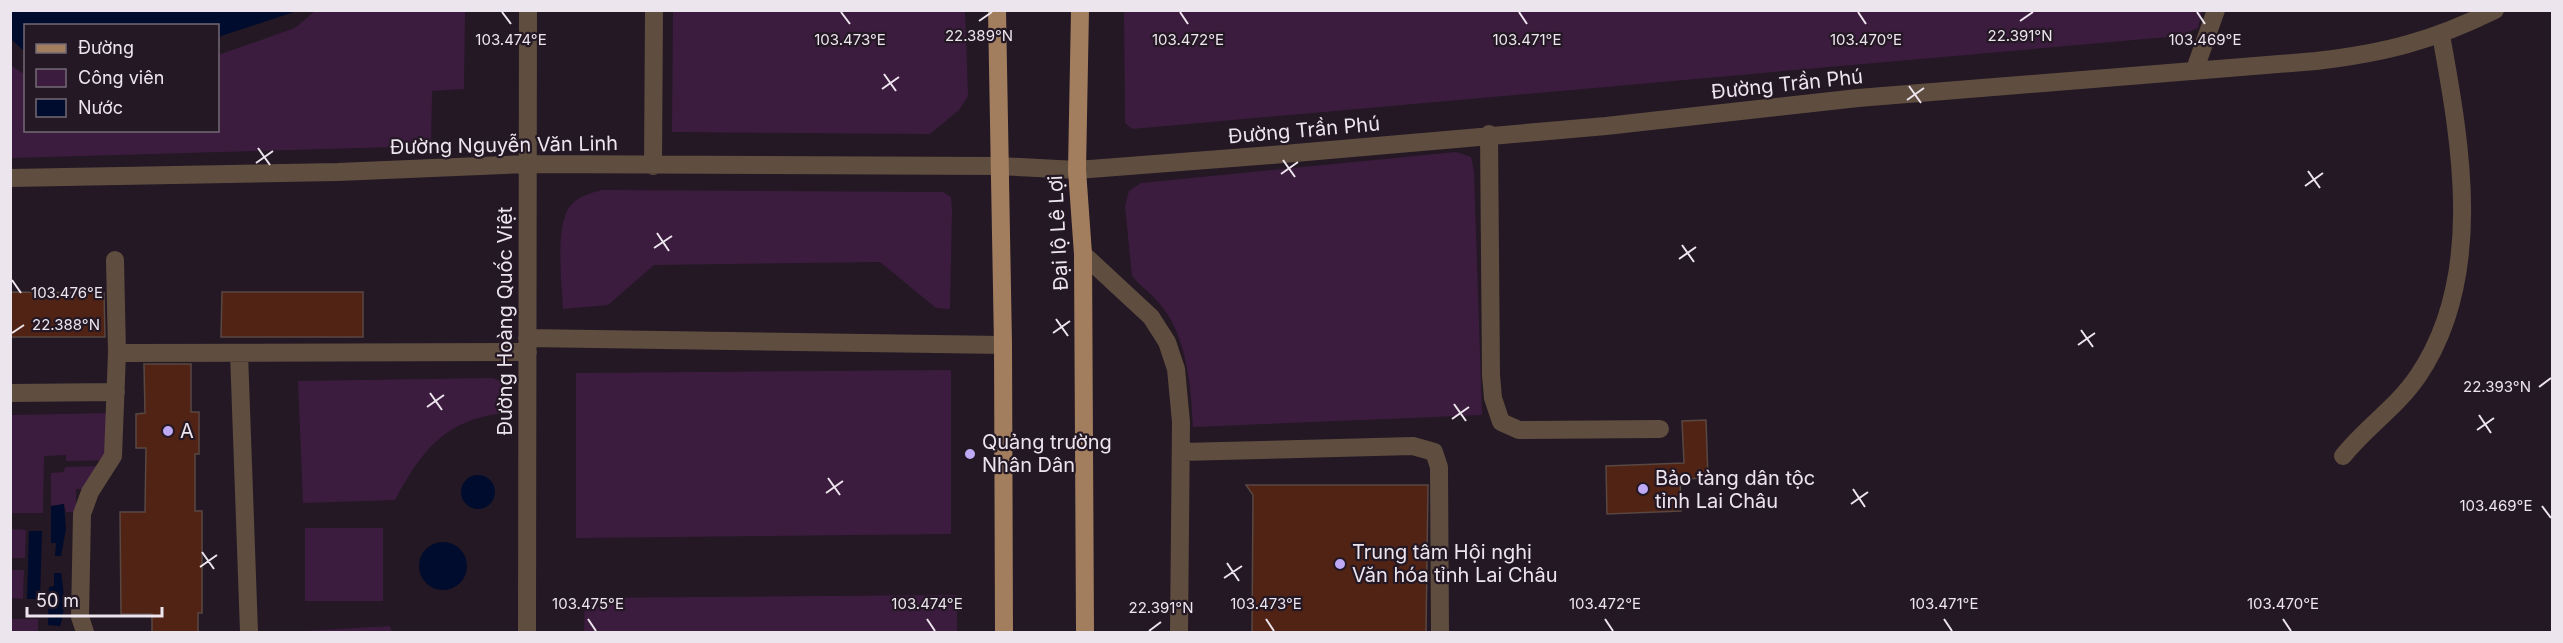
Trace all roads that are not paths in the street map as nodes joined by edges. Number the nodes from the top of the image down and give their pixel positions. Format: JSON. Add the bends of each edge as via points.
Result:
{"nodes":[{"id":1,"x":528,"y":10,"type":"edge"},
{"id":2,"x":654,"y":10,"type":"edge"},
{"id":3,"x":997,"y":10,"type":"edge"},
{"id":4,"x":1080,"y":10,"type":"edge"},
{"id":5,"x":2216,"y":10,"type":"edge"},
{"id":6,"x":2495,"y":10,"type":"edge"},
{"id":7,"x":2441,"y":35,"type":"junction"},
{"id":8,"x":2195,"y":69,"type":"junction"},
{"id":9,"x":1489,"y":134,"type":"junction"},
{"id":10,"x":528,"y":164,"type":"junction"},
{"id":11,"x":653,"y":166,"type":"junction"},
{"id":12,"x":999,"y":166,"type":"junction"},
{"id":13,"x":1077,"y":170,"type":"junction"},
{"id":14,"x":10,"y":178,"type":"edge"},
{"id":15,"x":1083,"y":254,"type":"junction"},
{"id":16,"x":115,"y":260,"type":"dead end"},
{"id":17,"x":527,"y":345,"type":"junction"},
{"id":18,"x":1003,"y":345,"type":"junction"},
{"id":19,"x":117,"y":353,"type":"junction"},
{"id":20,"x":239,"y":353,"type":"junction"},
{"id":21,"x":116,"y":392,"type":"junction"},
{"id":22,"x":10,"y":393,"type":"edge"},
{"id":23,"x":1660,"y":429,"type":"dead end"},
{"id":24,"x":1180,"y":452,"type":"junction"},
{"id":25,"x":2343,"y":456,"type":"dead end"},
{"id":26,"x":85,"y":633,"type":"edge"},
{"id":27,"x":249,"y":633,"type":"edge"},
{"id":28,"x":527,"y":633,"type":"edge"},
{"id":29,"x":1004,"y":633,"type":"edge"},
{"id":30,"x":1085,"y":633,"type":"edge"},
{"id":31,"x":1179,"y":633,"type":"edge"},
{"id":32,"x":1440,"y":633,"type":"edge"}],
"edges":[{"from":1,"to":10,"type":"street","name":"Đường Hoàng Quốc Việt"},
{"from":2,"to":11,"type":"street"},
{"from":3,"to":12,"type":"main road"},
{"from":4,"to":13,"type":"main road","name":"Đại lộ Lê Lợi"},
{"from":5,"to":8,"type":"street"},
{"from":6,"to":7,"type":"street","name":"Đường Trần Phú"},
{"from":7,"to":8,"type":"street","name":"Đường Trần Phú","via":[[2359,56]]},
{"from":7,"to":25,"type":"street","via":[[2459,173],[2461,238],[2456,285],[2439,336],[2418,377]]},
{"from":8,"to":9,"type":"street","name":"Đường Trần Phú"},
{"from":9,"to":13,"type":"street","name":"Đường Trần Phú","via":[[1365,148]]},
{"from":9,"to":23,"type":"street","via":[[1491,375],[1501,422],[1519,430]]},
{"from":10,"to":11,"type":"street","name":"Đường Nguyễn Văn Linh"},
{"from":10,"to":14,"type":"street","name":"Đường Nguyễn Văn Linh"},
{"from":10,"to":17,"type":"street","name":"Đường Hoàng Quốc Việt"},
{"from":11,"to":12,"type":"street","name":"Đường Nguyễn Văn Linh"},
{"from":12,"to":13,"type":"street","name":"Đường Trần Phú"},
{"from":12,"to":18,"type":"main road"},
{"from":13,"to":15,"type":"main road","name":"Đại lộ Lê Lợi"},
{"from":15,"to":24,"type":"street","via":[[1138,303],[1161,330],[1176,369]]},
{"from":15,"to":30,"type":"main road","name":"Đại lộ Lê Lợi"},
{"from":16,"to":19,"type":"street"},
{"from":17,"to":18,"type":"street"},
{"from":17,"to":20,"type":"street"},
{"from":17,"to":28,"type":"street","name":"Đường Hoàng Quốc Việt"},
{"from":18,"to":29,"type":"main road"},
{"from":19,"to":20,"type":"street"},
{"from":19,"to":21,"type":"street"},
{"from":20,"to":27,"type":"street"},
{"from":21,"to":22,"type":"street"},
{"from":21,"to":26,"type":"street","via":[[113,456],[90,492],[82,514],[80,617]]},
{"from":24,"to":31,"type":"street"},
{"from":24,"to":32,"type":"street","via":[[1413,446],[1434,452],[1439,467]]}]}
